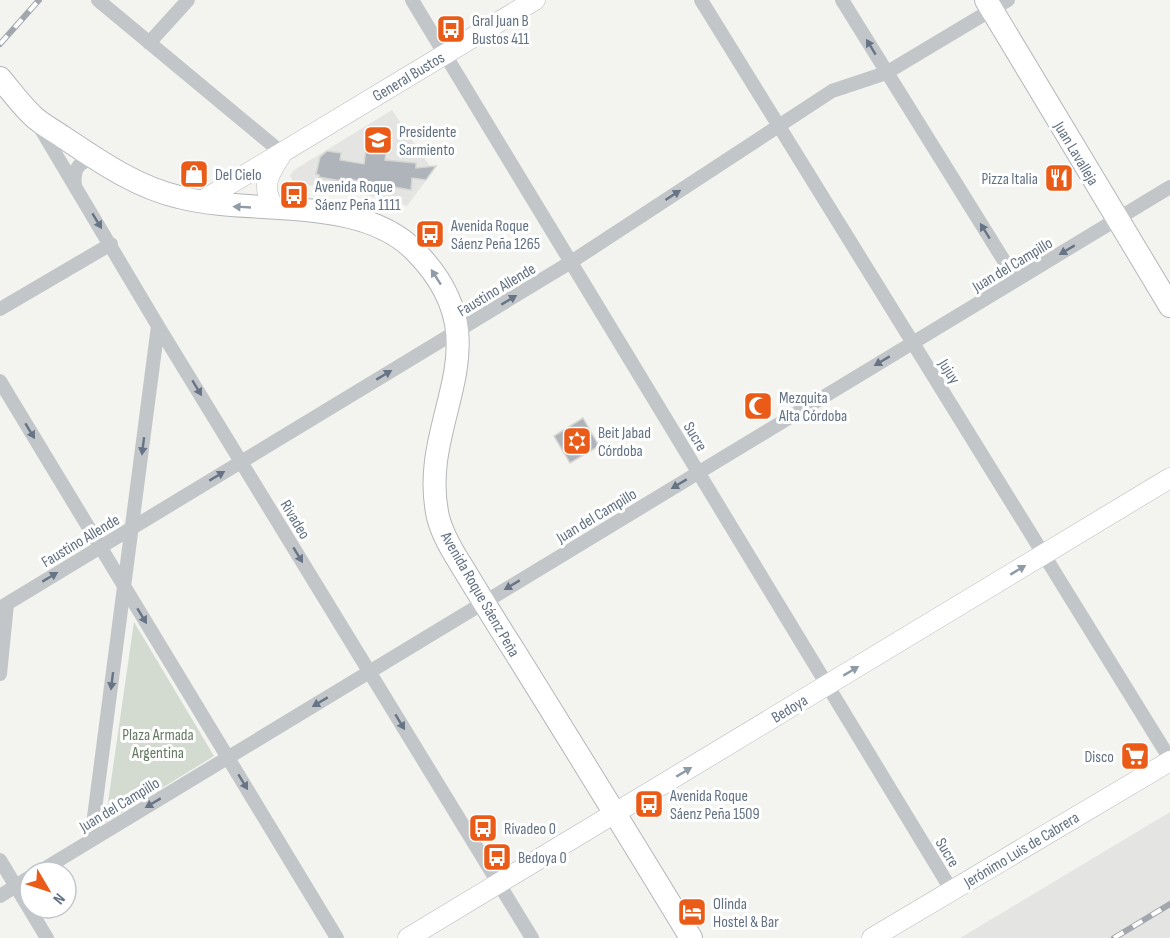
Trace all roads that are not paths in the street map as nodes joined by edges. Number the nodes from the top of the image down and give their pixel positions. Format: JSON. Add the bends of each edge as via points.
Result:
{"nodes":[{"id":1,"x":98,"y":0,"type":"edge"},
{"id":2,"x":188,"y":0,"type":"edge"},
{"id":3,"x":412,"y":0,"type":"edge"},
{"id":4,"x":534,"y":0,"type":"edge"},
{"id":5,"x":701,"y":0,"type":"edge"},
{"id":6,"x":842,"y":0,"type":"edge"},
{"id":7,"x":995,"y":3,"type":"edge"},
{"id":8,"x":150,"y":43,"type":"junction"},
{"id":9,"x":445,"y":54,"type":"junction"},
{"id":10,"x":886,"y":73,"type":"junction"},
{"id":11,"x":0,"y":78,"type":"edge"},
{"id":12,"x":34,"y":117,"type":"junction"},
{"id":13,"x":778,"y":126,"type":"junction"},
{"id":14,"x":282,"y":153,"type":"junction"},
{"id":15,"x":95,"y":158,"type":"junction"},
{"id":16,"x":75,"y":185,"type":"junction"},
{"id":17,"x":1170,"y":187,"type":"edge"},
{"id":18,"x":200,"y":202,"type":"junction"},
{"id":19,"x":274,"y":208,"type":"junction"},
{"id":20,"x":1117,"y":219,"type":"junction"},
{"id":21,"x":111,"y":244,"type":"junction"},
{"id":22,"x":571,"y":262,"type":"junction"},
{"id":23,"x":1016,"y":280,"type":"junction"},
{"id":24,"x":1170,"y":306,"type":"edge"},
{"id":25,"x":0,"y":309,"type":"edge"},
{"id":26,"x":158,"y":326,"type":"junction"},
{"id":27,"x":459,"y":330,"type":"junction"},
{"id":28,"x":913,"y":343,"type":"junction"},
{"id":29,"x":0,"y":381,"type":"edge"},
{"id":30,"x":241,"y":462,"type":"junction"},
{"id":31,"x":699,"y":472,"type":"junction"},
{"id":32,"x":1170,"y":478,"type":"edge"},
{"id":33,"x":132,"y":528,"type":"junction"},
{"id":34,"x":101,"y":547,"type":"junction"},
{"id":35,"x":1044,"y":555,"type":"junction"},
{"id":36,"x":124,"y":586,"type":"junction"},
{"id":37,"x":484,"y":603,"type":"junction"},
{"id":38,"x":3,"y":606,"type":"edge"},
{"id":39,"x":370,"y":672,"type":"junction"},
{"id":40,"x":0,"y":675,"type":"edge"},
{"id":41,"x":828,"y":684,"type":"junction"},
{"id":42,"x":228,"y":758,"type":"junction"},
{"id":43,"x":1170,"y":760,"type":"edge"},
{"id":44,"x":615,"y":813,"type":"junction"},
{"id":45,"x":91,"y":840,"type":"junction"},
{"id":46,"x":0,"y":860,"type":"edge"},
{"id":47,"x":58,"y":860,"type":"edge"},
{"id":48,"x":499,"y":883,"type":"junction"},
{"id":49,"x":16,"y":886,"type":"junction"},
{"id":50,"x":952,"y":891,"type":"junction"},
{"id":51,"x":0,"y":896,"type":"edge"},
{"id":52,"x":47,"y":938,"type":"edge"},
{"id":53,"x":337,"y":938,"type":"edge"},
{"id":54,"x":408,"y":938,"type":"edge"},
{"id":55,"x":532,"y":938,"type":"edge"},
{"id":56,"x":691,"y":938,"type":"edge"},
{"id":57,"x":872,"y":938,"type":"edge"}],
"edges":[{"from":1,"to":8,"type":"street"},
{"from":2,"to":8,"type":"street"},
{"from":3,"to":9,"type":"street","name":"Sucre"},
{"from":4,"to":9,"type":"main road","name":"General Bustos"},
{"from":5,"to":13,"type":"street","name":"Jujuy"},
{"from":10,"to":6,"type":"street","one_way":true},
{"from":7,"to":10,"type":"street","name":"Faustino Allende"},
{"from":7,"to":20,"type":"main road","name":"Juan Lavalleja"},
{"from":8,"to":14,"type":"street"},
{"from":9,"to":14,"type":"main road","name":"General Bustos"},
{"from":9,"to":22,"type":"street","name":"Sucre"},
{"from":10,"to":13,"type":"street","name":"Faustino Allende","via":[[832,91]]},
{"from":23,"to":10,"type":"street","one_way":true},
{"from":11,"to":12,"type":"main road","name":"Avenida Roque Sáenz Peña"},
{"from":12,"to":15,"type":"main road","name":"Avenida Roque Sáenz Peña"},
{"from":12,"to":16,"type":"street","name":"Rivadeo"},
{"from":22,"to":13,"type":"street","name":"Faustino Allende","one_way":true},
{"from":13,"to":28,"type":"street","name":"Jujuy"},
{"from":14,"to":18,"type":"main road","name":"General Bustos"},
{"from":14,"to":19,"type":"main road","name":"General Bustos","via":[[267,177]]},
{"from":15,"to":16,"type":"street","via":[[78,165]]},
{"from":15,"to":18,"type":"main road","name":"Avenida Roque Sáenz Peña","via":[[128,178],[175,197]]},
{"from":16,"to":21,"type":"street","name":"Rivadeo","one_way":true},
{"from":17,"to":20,"type":"street","name":"Juan del Campillo"},
{"from":19,"to":18,"type":"main road","name":"Avenida Roque Sáenz Peña","one_way":true},
{"from":27,"to":19,"type":"main road","name":"Avenida Roque Sáenz Peña","one_way":true,"via":[[448,296],[432,270],[416,250],[393,233],[362,220]]},
{"from":20,"to":23,"type":"street","name":"Juan del Campillo","one_way":true},
{"from":20,"to":24,"type":"main road","name":"Juan Lavalleja"},
{"from":21,"to":25,"type":"street"},
{"from":21,"to":26,"type":"street","name":"Rivadeo"},
{"from":27,"to":22,"type":"street","name":"Faustino Allende","one_way":true},
{"from":22,"to":31,"type":"street","name":"Sucre"},
{"from":23,"to":28,"type":"street","name":"Juan del Campillo"},
{"from":26,"to":30,"type":"street","name":"Rivadeo","one_way":true},
{"from":26,"to":33,"type":"street","one_way":true},
{"from":30,"to":27,"type":"street","name":"Faustino Allende","one_way":true},
{"from":27,"to":37,"type":"main road","name":"Avenida Roque Sáenz Peña","via":[[456,377],[439,451],[436,506],[452,550]]},
{"from":28,"to":31,"type":"street","name":"Juan del Campillo","one_way":true},
{"from":28,"to":35,"type":"street","name":"Jujuy"},
{"from":29,"to":34,"type":"street","one_way":true},
{"from":33,"to":30,"type":"street","name":"Faustino Allende","one_way":true},
{"from":30,"to":39,"type":"street","name":"Rivadeo","one_way":true},
{"from":31,"to":37,"type":"street","name":"Juan del Campillo","one_way":true},
{"from":31,"to":41,"type":"street","name":"Sucre"},
{"from":32,"to":35,"type":"main road","name":"Bedoya"},
{"from":33,"to":34,"type":"street","name":"Faustino Allende"},
{"from":33,"to":36,"type":"street"},
{"from":34,"to":36,"type":"street"},
{"from":38,"to":34,"type":"street","name":"Faustino Allende","one_way":true},
{"from":41,"to":35,"type":"main road","name":"Bedoya","one_way":true},
{"from":35,"to":43,"type":"street","name":"Jujuy"},
{"from":36,"to":42,"type":"street","one_way":true},
{"from":36,"to":45,"type":"street","one_way":true},
{"from":37,"to":39,"type":"street","name":"Juan del Campillo"},
{"from":37,"to":44,"type":"main road","name":"Avenida Roque Sáenz Peña"},
{"from":38,"to":40,"type":"street"},
{"from":39,"to":42,"type":"street","name":"Juan del Campillo","one_way":true},
{"from":39,"to":48,"type":"street","name":"Rivadeo","one_way":true},
{"from":44,"to":41,"type":"main road","name":"Bedoya","one_way":true},
{"from":41,"to":50,"type":"street","name":"Sucre"},
{"from":42,"to":45,"type":"street","name":"Juan del Campillo","one_way":true},
{"from":42,"to":53,"type":"street","one_way":true},
{"from":43,"to":50,"type":"main road","name":"Jerónimo Luis de Cabrera"},
{"from":44,"to":48,"type":"main road","name":"Bedoya"},
{"from":44,"to":56,"type":"main road","name":"Avenida Roque Sáenz Peña"},
{"from":45,"to":47,"type":"street","name":"Juan del Campillo"},
{"from":46,"to":49,"type":"street"},
{"from":48,"to":54,"type":"main road","name":"Bedoya"},
{"from":48,"to":55,"type":"street","name":"Rivadeo"},
{"from":49,"to":51,"type":"street"},
{"from":49,"to":52,"type":"street"},
{"from":50,"to":57,"type":"main road","name":"Jerónimo Luis de Cabrera"}]}
